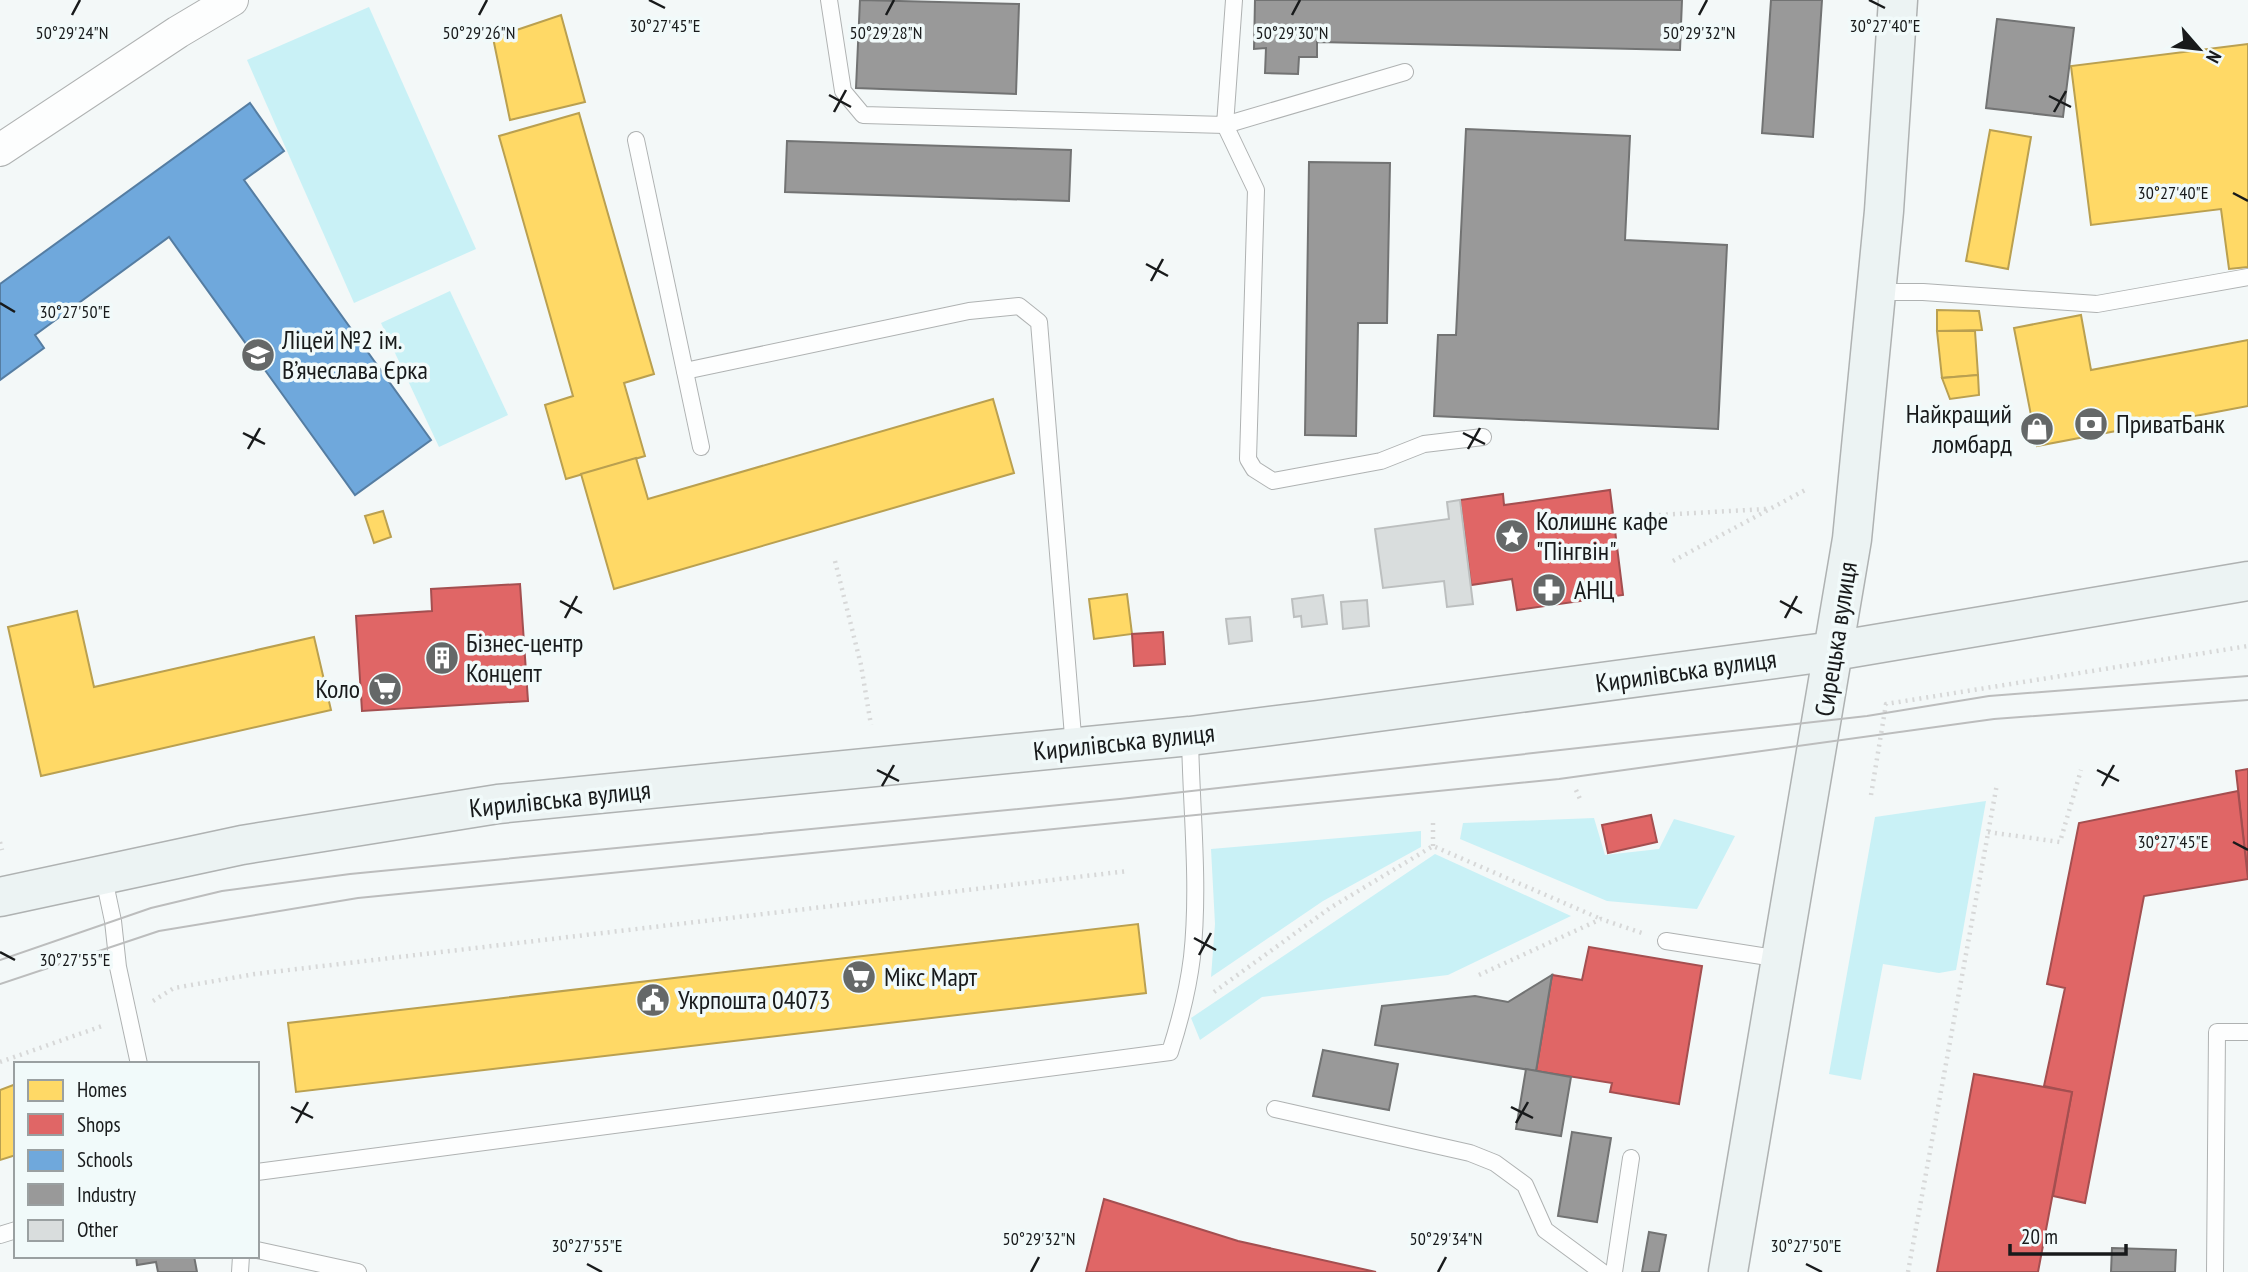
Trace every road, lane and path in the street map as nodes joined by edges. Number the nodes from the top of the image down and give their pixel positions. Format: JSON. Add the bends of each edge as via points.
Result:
{"nodes":[{"id":1,"x":232,"y":0,"type":"edge"},
{"id":2,"x":829,"y":0,"type":"edge"},
{"id":3,"x":1234,"y":0,"type":"edge"},
{"id":4,"x":1898,"y":0,"type":"edge"},
{"id":5,"x":1405,"y":72,"type":"dead end"},
{"id":6,"x":1225,"y":125,"type":"junction"},
{"id":7,"x":636,"y":140,"type":"dead end"},
{"id":8,"x":0,"y":150,"type":"edge"},
{"id":9,"x":2248,"y":277,"type":"edge"},
{"id":10,"x":1877,"y":292,"type":"junction"},
{"id":11,"x":685,"y":371,"type":"junction"},
{"id":12,"x":1483,"y":437,"type":"dead end"},
{"id":13,"x":701,"y":447,"type":"dead end"},
{"id":14,"x":1807,"y":489,"type":"dead end"},
{"id":15,"x":1769,"y":509,"type":"junction"},
{"id":16,"x":1659,"y":515,"type":"dead end"},
{"id":17,"x":835,"y":561,"type":"dead end"},
{"id":18,"x":1673,"y":561,"type":"dead end"},
{"id":19,"x":2248,"y":581,"type":"edge"},
{"id":20,"x":2248,"y":646,"type":"edge"},
{"id":21,"x":1834,"y":651,"type":"junction"},
{"id":22,"x":872,"y":725,"type":"dead end"},
{"id":23,"x":1190,"y":736,"type":"junction"},
{"id":24,"x":1074,"y":748,"type":"junction"},
{"id":25,"x":2081,"y":770,"type":"dead end"},
{"id":26,"x":1997,"y":784,"type":"dead end"},
{"id":27,"x":1576,"y":790,"type":"dead end"},
{"id":28,"x":1871,"y":795,"type":"dead end"},
{"id":29,"x":1580,"y":799,"type":"dead end"},
{"id":30,"x":1433,"y":820,"type":"dead end"},
{"id":31,"x":1988,"y":832,"type":"junction"},
{"id":32,"x":0,"y":842,"type":"edge"},
{"id":33,"x":1433,"y":846,"type":"junction"},
{"id":34,"x":2,"y":850,"type":"dead end"},
{"id":35,"x":1128,"y":871,"type":"dead end"},
{"id":36,"x":103,"y":874,"type":"junction"},
{"id":37,"x":0,"y":897,"type":"edge"},
{"id":38,"x":1601,"y":919,"type":"junction"},
{"id":39,"x":1666,"y":941,"type":"joint"},
{"id":40,"x":1783,"y":959,"type":"junction"},
{"id":41,"x":1479,"y":975,"type":"dead end"},
{"id":42,"x":1182,"y":1015,"type":"junction"},
{"id":43,"x":129,"y":1017,"type":"junction"},
{"id":44,"x":2248,"y":1032,"type":"edge"},
{"id":45,"x":0,"y":1062,"type":"edge"},
{"id":46,"x":139,"y":1062,"type":"edge"},
{"id":47,"x":1275,"y":1109,"type":"dead end"},
{"id":48,"x":1631,"y":1158,"type":"dead end"},
{"id":49,"x":259,"y":1172,"type":"edge"},
{"id":50,"x":259,"y":1250,"type":"edge"},
{"id":51,"x":358,"y":1272,"type":"edge"},
{"id":52,"x":1602,"y":1272,"type":"edge"},
{"id":53,"x":1614,"y":1272,"type":"edge"},
{"id":54,"x":1728,"y":1272,"type":"edge"},
{"id":55,"x":1908,"y":1272,"type":"edge"},
{"id":56,"x":2215,"y":1272,"type":"edge"}],
"edges":[{"from":1,"to":8,"type":"street"},
{"from":2,"to":6,"type":"lane","via":[[843,90],[863,115]]},
{"from":3,"to":6,"type":"lane"},
{"from":4,"to":10,"type":"main road","name":"Сирецька вулиця"},
{"from":5,"to":6,"type":"lane"},
{"from":6,"to":12,"type":"lane","via":[[1255,190],[1249,463],[1273,481],[1381,461],[1424,444]]},
{"from":7,"to":11,"type":"lane"},
{"from":9,"to":10,"type":"lane","via":[[2097,304]]},
{"from":10,"to":21,"type":"main road","name":"Сирецька вулиця","via":[[1852,540]]},
{"from":11,"to":13,"type":"lane"},
{"from":11,"to":24,"type":"lane","via":[[989,308],[1019,306],[1039,322]]},
{"from":14,"to":15,"type":"path"},
{"from":15,"to":16,"type":"path"},
{"from":15,"to":18,"type":"path"},
{"from":17,"to":22,"type":"path"},
{"from":19,"to":21,"type":"main road","name":"Кирилівська вулиця"},
{"from":20,"to":28,"type":"path","via":[[1886,704]]},
{"from":21,"to":23,"type":"main road","name":"Кирилівська вулиця"},
{"from":21,"to":40,"type":"main road","name":"Сирецька вулиця"},
{"from":23,"to":24,"type":"main road","name":"Кирилівська вулиця"},
{"from":23,"to":42,"type":"lane","via":[[1195,921]]},
{"from":24,"to":36,"type":"main road","name":"Кирилівська вулиця","via":[[498,804],[243,845]]},
{"from":25,"to":31,"type":"path","via":[[2060,842]]},
{"from":26,"to":31,"type":"path"},
{"from":27,"to":29,"type":"path"},
{"from":30,"to":33,"type":"path"},
{"from":31,"to":55,"type":"path"},
{"from":32,"to":34,"type":"path"},
{"from":33,"to":38,"type":"path"},
{"from":33,"to":42,"type":"path","via":[[1330,908]]},
{"from":35,"to":43,"type":"path","via":[[255,974],[174,988]]},
{"from":36,"to":37,"type":"main road","name":"Кирилівська вулиця"},
{"from":36,"to":43,"type":"lane"},
{"from":38,"to":39,"type":"path"},
{"from":38,"to":41,"type":"path"},
{"from":39,"to":40,"type":"lane"},
{"from":40,"to":54,"type":"main road","name":"Сирецька вулиця"},
{"from":42,"to":49,"type":"lane","via":[[1170,1052]]},
{"from":43,"to":45,"type":"path"},
{"from":43,"to":46,"type":"lane"},
{"from":44,"to":56,"type":"lane","via":[[2217,1032]]},
{"from":47,"to":52,"type":"lane","via":[[1470,1153],[1495,1163],[1525,1185],[1545,1230]]},
{"from":48,"to":53,"type":"lane"},
{"from":50,"to":51,"type":"lane"}]}
